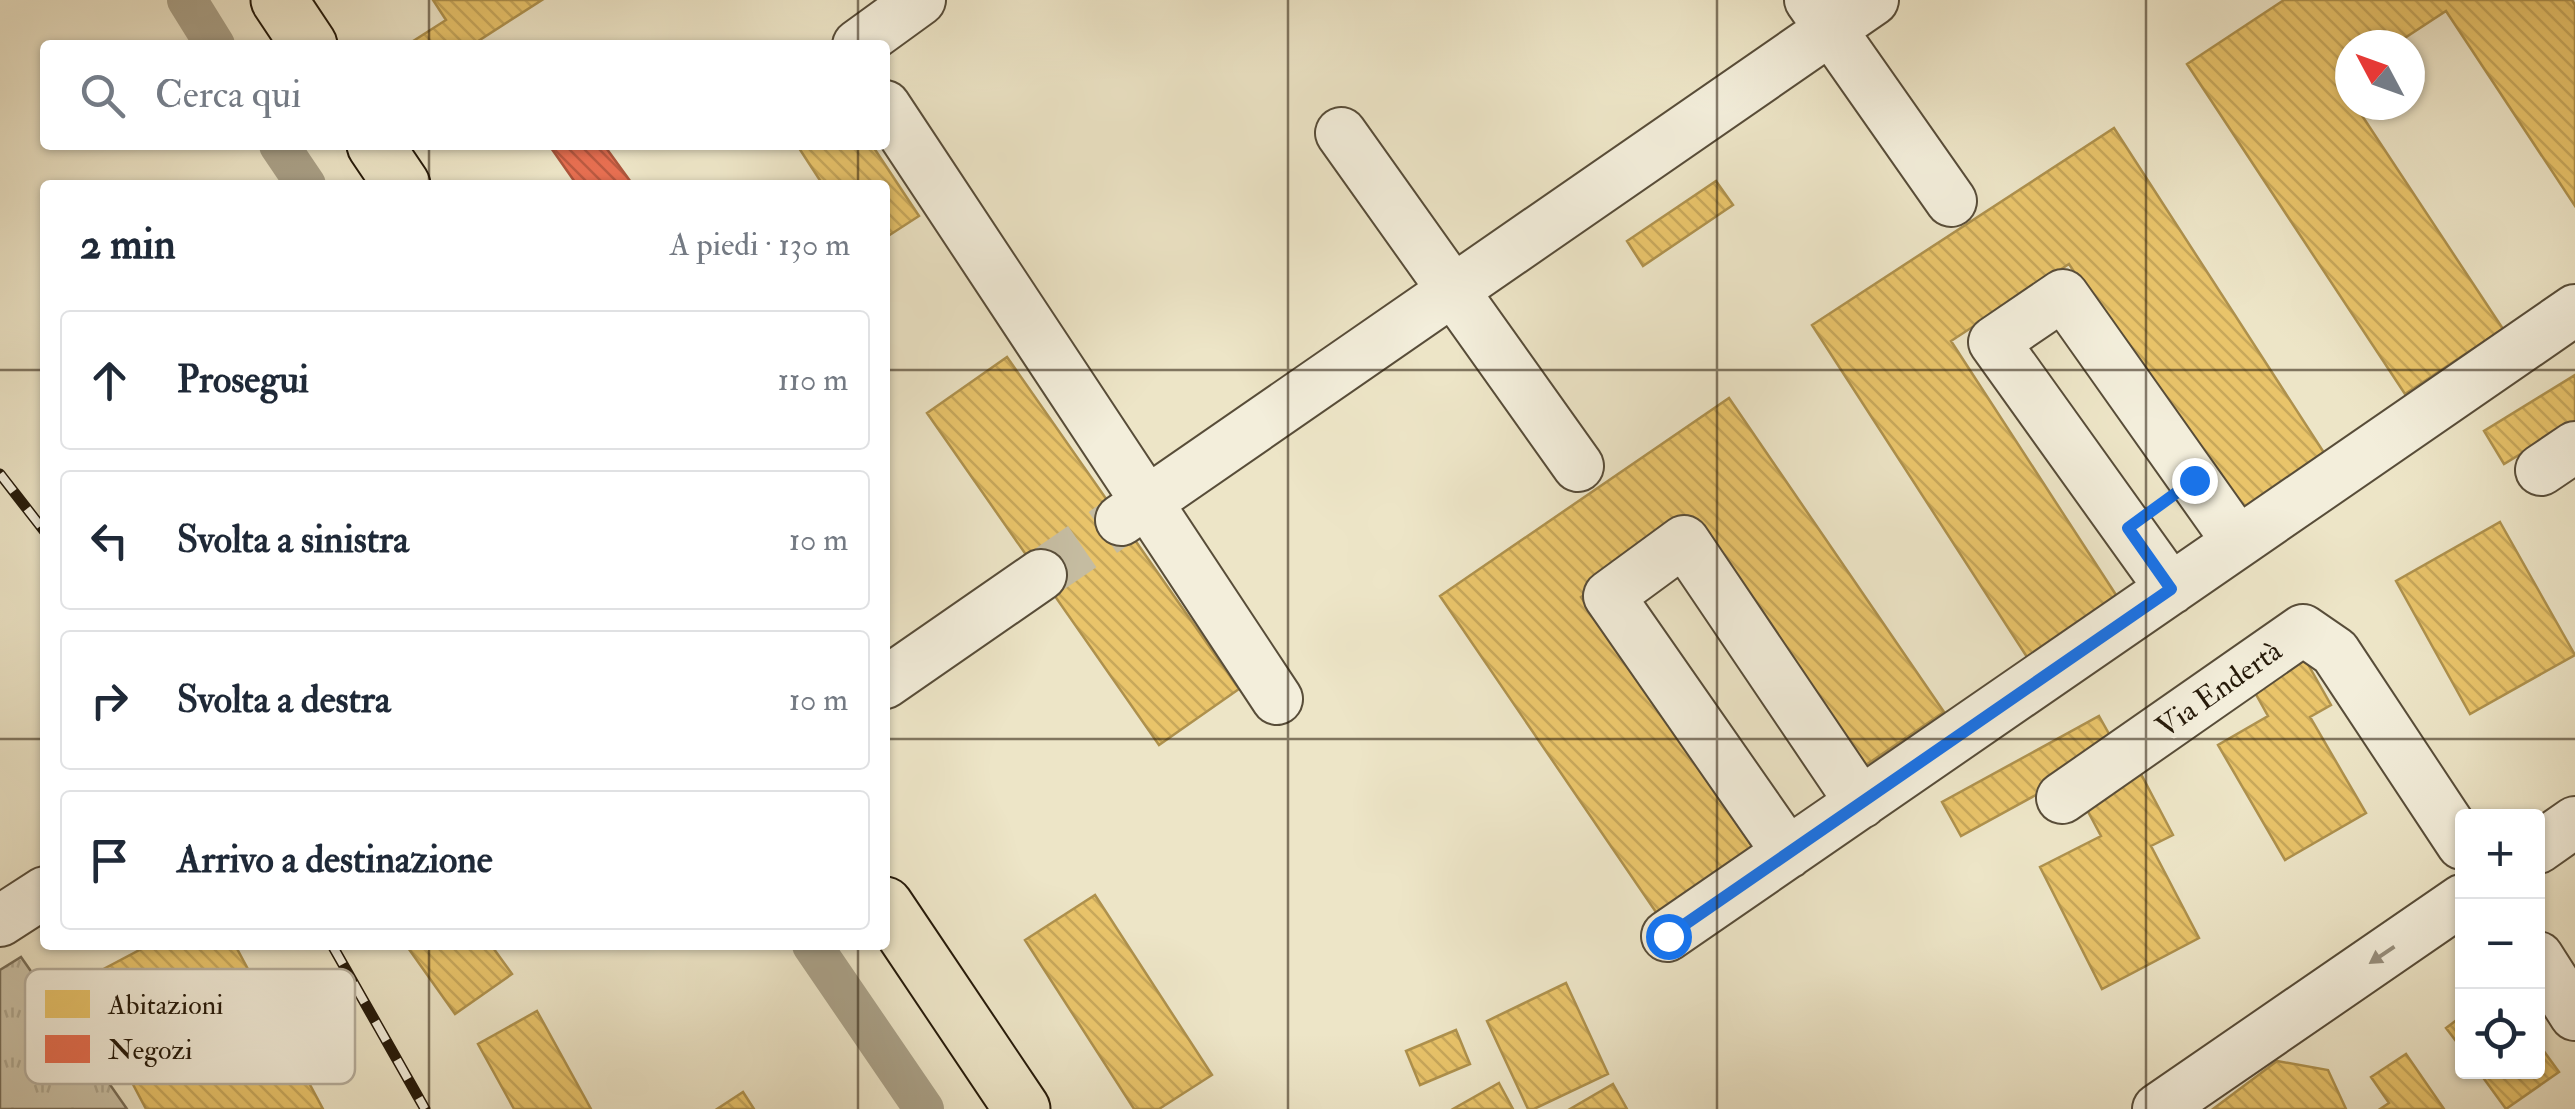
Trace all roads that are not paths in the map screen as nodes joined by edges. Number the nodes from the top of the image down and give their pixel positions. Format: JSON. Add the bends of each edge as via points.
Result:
{"nodes":[{"id":1,"x":279,"y":0,"type":"edge"},
{"id":2,"x":920,"y":0,"type":"edge"},
{"id":3,"x":1872,"y":0,"type":"edge"},
{"id":4,"x":1820,"y":15,"type":"edge"},
{"id":5,"x":306,"y":40,"type":"edge"},
{"id":6,"x":865,"y":40,"type":"edge"},
{"id":7,"x":890,"y":114,"type":"edge"},
{"id":8,"x":1342,"y":133,"type":"dead end"},
{"id":9,"x":378,"y":150,"type":"edge"},
{"id":10,"x":399,"y":180,"type":"edge"},
{"id":11,"x":1951,"y":200,"type":"dead end"},
{"id":12,"x":1453,"y":290,"type":"junction"},
{"id":13,"x":2575,"y":310,"type":"edge"},
{"id":14,"x":1578,"y":466,"type":"dead end"},
{"id":15,"x":2194,"y":480,"type":"junction"},
{"id":16,"x":1133,"y":512,"type":"junction"},
{"id":17,"x":2128,"y":528,"type":"junction"},
{"id":18,"x":2238,"y":542,"type":"junction"},
{"id":19,"x":1041,"y":575,"type":"tunnel mouth"},
{"id":20,"x":2171,"y":589,"type":"junction"},
{"id":21,"x":890,"y":680,"type":"edge"},
{"id":22,"x":1277,"y":699,"type":"dead end"},
{"id":23,"x":2062,"y":798,"type":"dead end"},
{"id":24,"x":1861,"y":802,"type":"junction"},
{"id":25,"x":2575,"y":822,"type":"edge"},
{"id":26,"x":2455,"y":833,"type":"edge"},
{"id":27,"x":2545,"y":843,"type":"edge"},
{"id":28,"x":1788,"y":853,"type":"junction"},
{"id":29,"x":40,"y":895,"type":"edge"},
{"id":30,"x":2455,"y":905,"type":"edge"},
{"id":31,"x":890,"y":912,"type":"edge"},
{"id":32,"x":0,"y":921,"type":"edge"},
{"id":33,"x":1668,"y":936,"type":"dead end"},
{"id":34,"x":2545,"y":969,"type":"edge"},
{"id":35,"x":2575,"y":1014,"type":"edge"},
{"id":36,"x":1022,"y":1109,"type":"edge"},
{"id":37,"x":2158,"y":1109,"type":"edge"}],
"edges":[{"from":1,"to":5,"type":"main road"},
{"from":2,"to":6,"type":"street"},
{"from":3,"to":4,"type":"street"},
{"from":4,"to":11,"type":"street"},
{"from":4,"to":12,"type":"street"},
{"from":7,"to":16,"type":"street"},
{"from":8,"to":12,"type":"street"},
{"from":9,"to":10,"type":"main road"},
{"from":12,"to":14,"type":"street"},
{"from":12,"to":16,"type":"street"},
{"from":13,"to":18,"type":"street"},
{"from":15,"to":17,"type":"street"},
{"from":15,"to":17,"type":"street","via":[[2063,294],[1994,342]]},
{"from":15,"to":18,"type":"street"},
{"from":16,"to":22,"type":"street"},
{"from":17,"to":20,"type":"street"},
{"from":18,"to":20,"type":"street"},
{"from":19,"to":21,"type":"street"},
{"from":20,"to":24,"type":"street"},
{"from":23,"to":26,"type":"street","name":"Via Endertà","via":[[2303,630],[2335,652]]},
{"from":24,"to":28,"type":"street"},
{"from":24,"to":28,"type":"street","via":[[1684,541],[1609,596]]},
{"from":25,"to":27,"type":"street"},
{"from":28,"to":33,"type":"street"},
{"from":29,"to":32,"type":"street"},
{"from":30,"to":37,"type":"street","one_way":true},
{"from":31,"to":36,"type":"main road"},
{"from":34,"to":35,"type":"street"}]}
